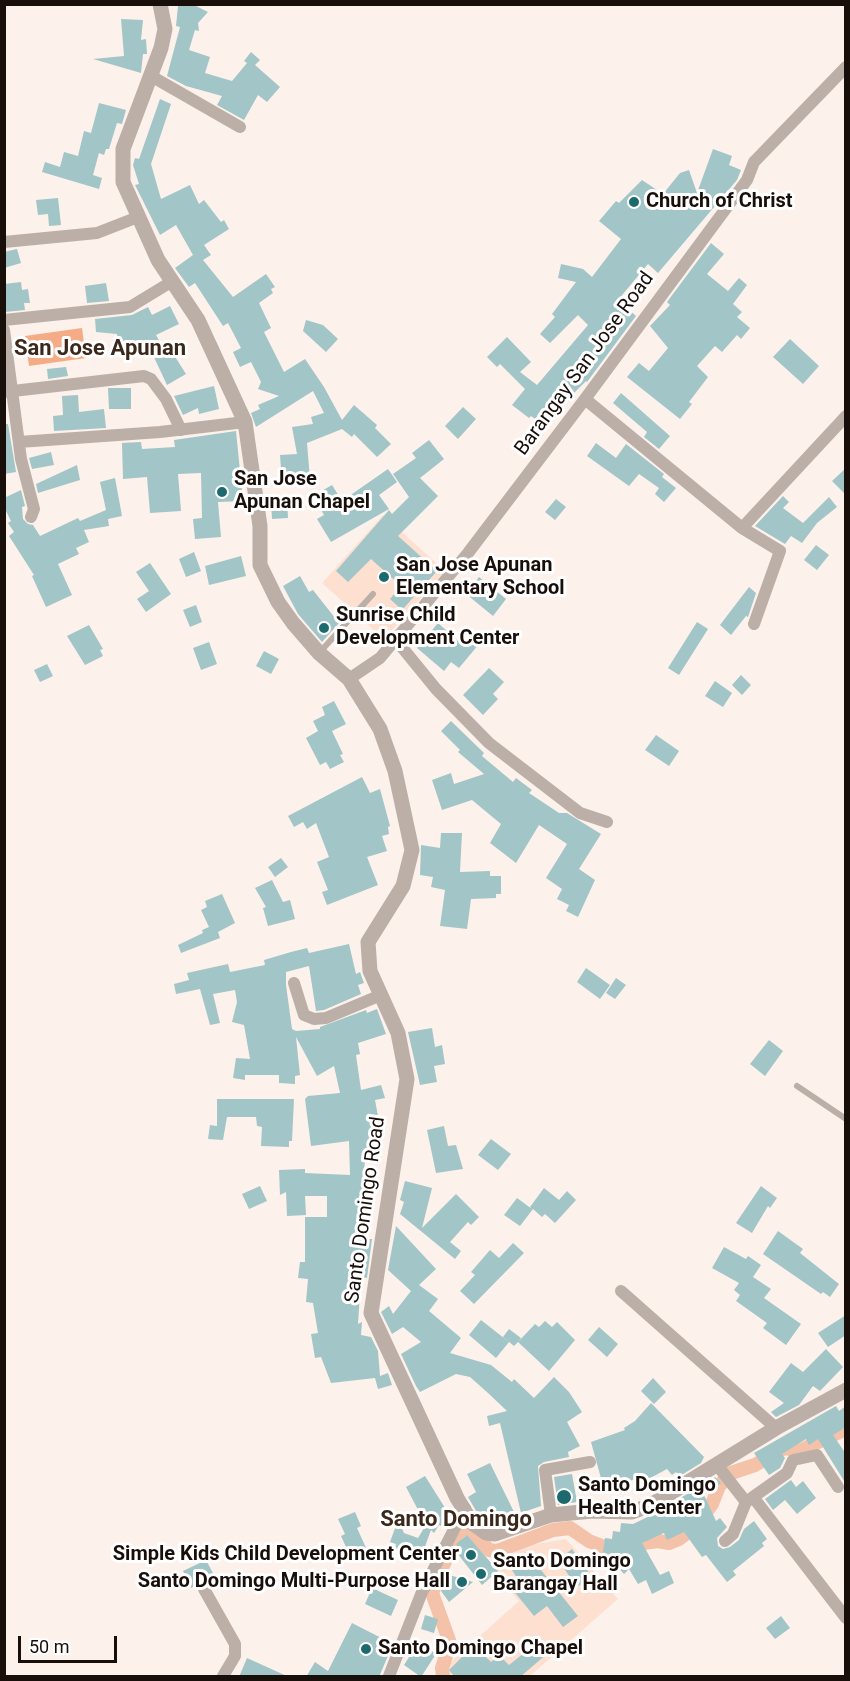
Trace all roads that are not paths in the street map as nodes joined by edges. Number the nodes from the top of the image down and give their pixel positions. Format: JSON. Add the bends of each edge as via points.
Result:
{"nodes":[{"id":1,"x":160,"y":4,"type":"edge"},
{"id":2,"x":846,"y":67,"type":"edge"},
{"id":3,"x":151,"y":76,"type":"junction"},
{"id":4,"x":240,"y":127,"type":"dead end"},
{"id":5,"x":138,"y":217,"type":"junction"},
{"id":6,"x":4,"y":242,"type":"edge"},
{"id":7,"x":171,"y":282,"type":"junction"},
{"id":8,"x":4,"y":320,"type":"edge"},
{"id":9,"x":4,"y":330,"type":"edge"},
{"id":10,"x":8,"y":391,"type":"edge"},
{"id":11,"x":585,"y":399,"type":"junction"},
{"id":12,"x":846,"y":416,"type":"edge"},
{"id":13,"x":244,"y":422,"type":"junction"},
{"id":14,"x":181,"y":430,"type":"junction"},
{"id":15,"x":19,"y":442,"type":"junction"},
{"id":16,"x":31,"y":518,"type":"dead end"},
{"id":17,"x":742,"y":528,"type":"junction"},
{"id":18,"x":373,"y":594,"type":"dead end"},
{"id":19,"x":754,"y":624,"type":"dead end"},
{"id":20,"x":396,"y":640,"type":"junction"},
{"id":21,"x":319,"y":653,"type":"junction"},
{"id":22,"x":349,"y":679,"type":"junction"},
{"id":23,"x":607,"y":822,"type":"dead end"},
{"id":24,"x":294,"y":983,"type":"dead end"},
{"id":25,"x":381,"y":995,"type":"junction"},
{"id":26,"x":797,"y":1086,"type":"dead end"},
{"id":27,"x":846,"y":1119,"type":"edge"},
{"id":28,"x":621,"y":1291,"type":"dead end"},
{"id":29,"x":846,"y":1390,"type":"edge"},
{"id":30,"x":776,"y":1428,"type":"junction"},
{"id":31,"x":590,"y":1462,"type":"dead end"},
{"id":32,"x":724,"y":1474,"type":"junction"},
{"id":33,"x":838,"y":1487,"type":"dead end"},
{"id":34,"x":749,"y":1499,"type":"junction"},
{"id":35,"x":465,"y":1508,"type":"junction"},
{"id":36,"x":551,"y":1515,"type":"junction"},
{"id":37,"x":725,"y":1541,"type":"dead end"},
{"id":38,"x":204,"y":1589,"type":"dead end"},
{"id":39,"x":846,"y":1617,"type":"edge"},
{"id":40,"x":223,"y":1677,"type":"edge"},
{"id":41,"x":389,"y":1677,"type":"edge"}],
"edges":[{"from":1,"to":3,"type":"street","name":"Santo Domingo Road","via":[[165,29]]},
{"from":2,"to":11,"type":"street","name":"Barangay San Jose Road","via":[[754,162],[747,180]]},
{"from":3,"to":4,"type":"street"},
{"from":3,"to":5,"type":"street","name":"Santo Domingo Road","via":[[123,149],[123,182]]},
{"from":5,"to":6,"type":"street","via":[[97,233]]},
{"from":5,"to":7,"type":"street","name":"Santo Domingo Road"},
{"from":7,"to":8,"type":"street","via":[[130,307]]},
{"from":7,"to":13,"type":"street","name":"Santo Domingo Road","via":[[198,320]]},
{"from":9,"to":10,"type":"street"},
{"from":10,"to":14,"type":"street","via":[[144,376],[166,399]]},
{"from":10,"to":15,"type":"street"},
{"from":11,"to":17,"type":"street"},
{"from":11,"to":20,"type":"street","name":"Barangay San Jose Road"},
{"from":12,"to":17,"type":"street"},
{"from":13,"to":14,"type":"street"},
{"from":13,"to":21,"type":"street","name":"Santo Domingo Road","via":[[260,526],[260,565],[278,602]]},
{"from":14,"to":15,"type":"street"},
{"from":15,"to":16,"type":"street","via":[[34,509]]},
{"from":17,"to":19,"type":"street","via":[[780,551]]},
{"from":18,"to":21,"type":"lane"},
{"from":20,"to":22,"type":"street","name":"Barangay San Jose Road","via":[[380,658]]},
{"from":20,"to":23,"type":"street","via":[[436,689],[489,743],[580,813]]},
{"from":21,"to":22,"type":"street","name":"Santo Domingo Road"},
{"from":22,"to":25,"type":"street","name":"Santo Domingo Road","via":[[384,740],[395,771],[411,850],[403,886],[368,942],[370,971]]},
{"from":24,"to":25,"type":"street","via":[[304,1015],[314,1019],[326,1018]]},
{"from":25,"to":35,"type":"street","name":"Santo Domingo Road","via":[[398,1034],[407,1079],[371,1313]]},
{"from":26,"to":27,"type":"lane"},
{"from":28,"to":30,"type":"street"},
{"from":29,"to":30,"type":"street","name":"Santo Domingo Road"},
{"from":30,"to":32,"type":"street","name":"Santo Domingo Road"},
{"from":31,"to":36,"type":"street","via":[[545,1470]]},
{"from":32,"to":34,"type":"street"},
{"from":32,"to":36,"type":"street","name":"Santo Domingo Road","via":[[632,1512]]},
{"from":33,"to":34,"type":"street","via":[[817,1455],[793,1460],[787,1473]]},
{"from":34,"to":37,"type":"street","via":[[733,1534]]},
{"from":34,"to":39,"type":"street"},
{"from":35,"to":36,"type":"street","name":"Santo Domingo Road","via":[[472,1523],[495,1534]]},
{"from":35,"to":41,"type":"street","via":[[422,1592]]},
{"from":38,"to":40,"type":"street","via":[[235,1644],[235,1656]]}]}
